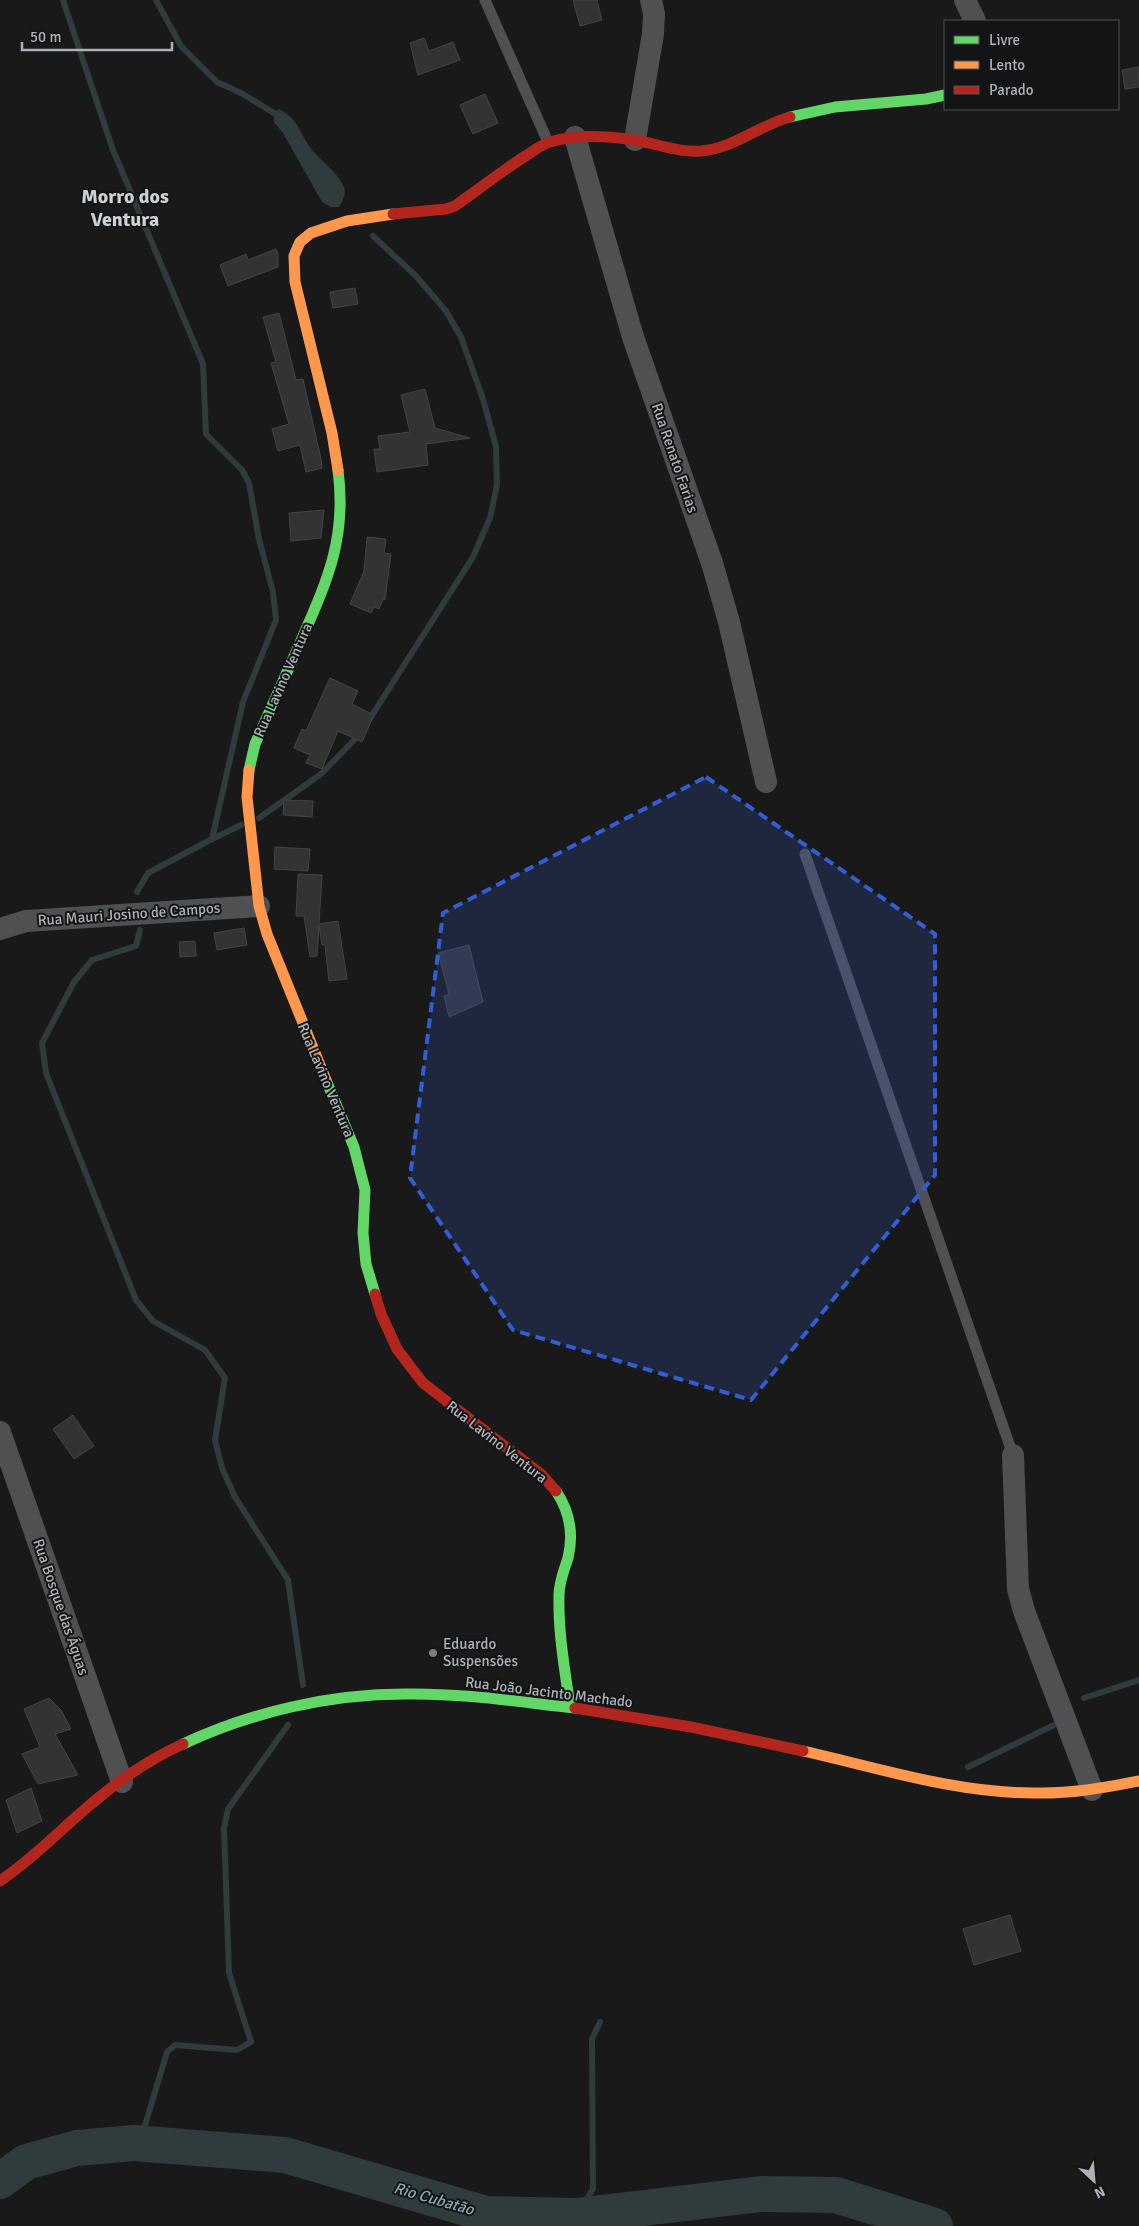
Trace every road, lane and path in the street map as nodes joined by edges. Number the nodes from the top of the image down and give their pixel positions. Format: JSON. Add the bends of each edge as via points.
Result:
{"nodes":[{"id":1,"x":485,"y":0,"type":"edge"},
{"id":2,"x":651,"y":0,"type":"edge"},
{"id":3,"x":964,"y":0,"type":"edge"},
{"id":4,"x":974,"y":20,"type":"edge"},
{"id":5,"x":944,"y":95,"type":"edge"},
{"id":6,"x":575,"y":137,"type":"junction"},
{"id":7,"x":635,"y":140,"type":"junction"},
{"id":8,"x":548,"y":142,"type":"junction"},
{"id":9,"x":766,"y":782,"type":"dead end"},
{"id":10,"x":806,"y":854,"type":"dead end"},
{"id":11,"x":259,"y":906,"type":"junction"},
{"id":12,"x":0,"y":920,"type":"edge"},
{"id":13,"x":26,"y":921,"type":"junction"},
{"id":14,"x":0,"y":929,"type":"edge"},
{"id":15,"x":0,"y":1432,"type":"edge"},
{"id":16,"x":1013,"y":1455,"type":"joint"},
{"id":17,"x":570,"y":1707,"type":"junction"},
{"id":18,"x":1139,"y":1781,"type":"edge"},
{"id":19,"x":122,"y":1782,"type":"junction"},
{"id":20,"x":1092,"y":1790,"type":"junction"},
{"id":21,"x":0,"y":1881,"type":"edge"}],
"edges":[{"from":1,"to":8,"type":"lane"},
{"from":2,"to":7,"type":"street","via":[[653,34]]},
{"from":3,"to":4,"type":"street"},
{"from":5,"to":7,"type":"street","name":"Rua Lavino Ventura","via":[[810,112],[776,121],[703,151],[686,151]]},
{"from":6,"to":7,"type":"street","name":"Rua Lavino Ventura"},
{"from":6,"to":8,"type":"street","name":"Rua Lavino Ventura"},
{"from":6,"to":9,"type":"street","name":"Rua Renato Farias","via":[[632,337],[729,622]]},
{"from":8,"to":11,"type":"street","name":"Rua Lavino Ventura","via":[[455,206],[331,226],[309,234],[296,250],[295,282],[338,458],[340,520],[328,578],[249,764],[247,797]]},
{"from":10,"to":16,"type":"lane"},
{"from":11,"to":13,"type":"street","name":"Rua Mauri Josino de Campos"},
{"from":11,"to":17,"type":"street","name":"Rua Lavino Ventura","via":[[267,934],[354,1147],[365,1190],[363,1233],[366,1264],[393,1341],[434,1394],[541,1474],[566,1507],[572,1537],[560,1582],[559,1601]]},
{"from":12,"to":13,"type":"street"},
{"from":13,"to":14,"type":"street","name":"Rua Mauri Josino de Campos"},
{"from":15,"to":19,"type":"street","name":"Rua Bosque das Águas"},
{"from":16,"to":20,"type":"street","via":[[1018,1589]]},
{"from":17,"to":19,"type":"street","name":"Rua João Jacinto Machado","via":[[416,1693],[321,1702],[248,1719],[195,1739],[145,1764]]},
{"from":17,"to":20,"type":"street","name":"Rua João Jacinto Machado","via":[[743,1736],[979,1789],[1021,1793]]},
{"from":18,"to":20,"type":"street","name":"Rua João Jacinto Machado"},
{"from":19,"to":21,"type":"street","name":"Rua João Jacinto Machado"}]}
